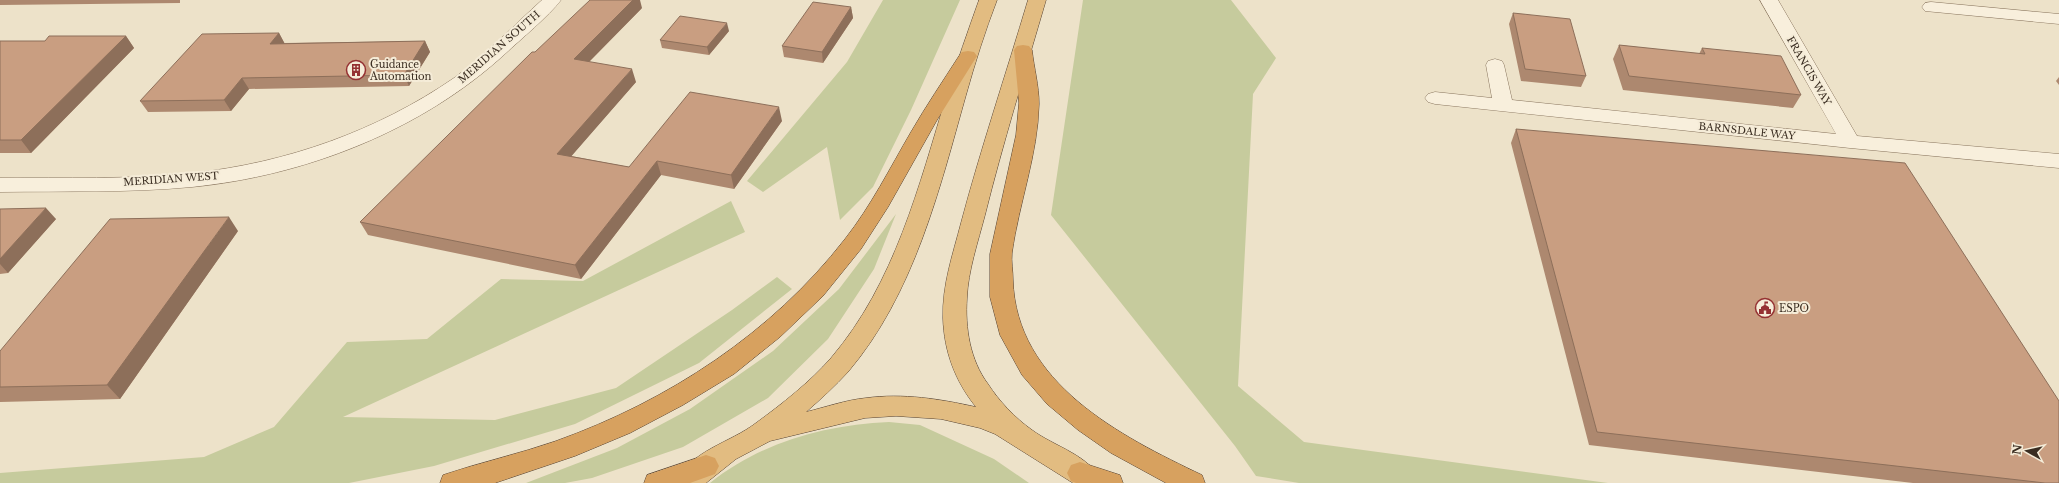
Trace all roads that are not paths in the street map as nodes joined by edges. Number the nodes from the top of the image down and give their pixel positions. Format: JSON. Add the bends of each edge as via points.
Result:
{"nodes":[{"id":1,"x":552,"y":0,"type":"edge"},
{"id":2,"x":988,"y":0,"type":"edge"},
{"id":3,"x":1037,"y":0,"type":"edge"},
{"id":4,"x":1770,"y":0,"type":"edge"},
{"id":5,"x":1931,"y":7,"type":"dead end"},
{"id":6,"x":2059,"y":19,"type":"edge"},
{"id":7,"x":1023,"y":50,"type":"junction"},
{"id":8,"x":968,"y":56,"type":"junction"},
{"id":9,"x":1495,"y":65,"type":"dead end"},
{"id":10,"x":1435,"y":98,"type":"dead end"},
{"id":11,"x":1503,"y":104,"type":"junction"},
{"id":12,"x":360,"y":137,"type":"joint"},
{"id":13,"x":1850,"y":142,"type":"junction"},
{"id":14,"x":2059,"y":161,"type":"edge"},
{"id":15,"x":0,"y":185,"type":"edge"},
{"id":16,"x":764,"y":432,"type":"junction"},
{"id":17,"x":1026,"y":440,"type":"junction"},
{"id":18,"x":697,"y":474,"type":"edge"},
{"id":19,"x":1085,"y":478,"type":"edge"},
{"id":20,"x":453,"y":483,"type":"edge"},
{"id":21,"x":657,"y":483,"type":"edge"},
{"id":22,"x":1110,"y":483,"type":"edge"},
{"id":23,"x":1192,"y":483,"type":"edge"}],
"edges":[{"from":1,"to":12,"type":"street","name":"MERIDIAN SOUTH","via":[[463,80],[419,108]]},
{"from":2,"to":8,"type":"highway"},
{"from":3,"to":7,"type":"highway"},
{"from":4,"to":13,"type":"street","name":"FRANCIS WAY"},
{"from":5,"to":6,"type":"street"},
{"from":7,"to":17,"type":"highway","via":[[973,217],[956,288],[954,326],[963,364],[972,382],[995,412]]},
{"from":7,"to":23,"type":"highway","via":[[1028,103],[1026,135],[1001,254],[1000,291],[1008,325],[1027,361],[1071,412],[1106,437]]},
{"from":8,"to":16,"type":"highway","via":[[915,232],[888,293],[840,364]]},
{"from":8,"to":20,"type":"highway","via":[[853,244],[829,274],[782,322],[726,366],[643,414],[562,452]]},
{"from":9,"to":11,"type":"street"},
{"from":10,"to":11,"type":"street","name":"BARNSDALE WAY"},
{"from":11,"to":13,"type":"street","name":"BARNSDALE WAY"},
{"from":12,"to":15,"type":"street","name":"MERIDIAN WEST","via":[[320,153],[218,177],[154,182]]},
{"from":13,"to":14,"type":"street","name":"BARNSDALE WAY"},
{"from":16,"to":17,"type":"highway","via":[[865,408],[896,406],[962,413],[1004,427]]},
{"from":16,"to":18,"type":"highway","via":[[727,451]]},
{"from":17,"to":19,"type":"highway"},
{"from":18,"to":21,"type":"highway"},
{"from":19,"to":22,"type":"highway"}]}
